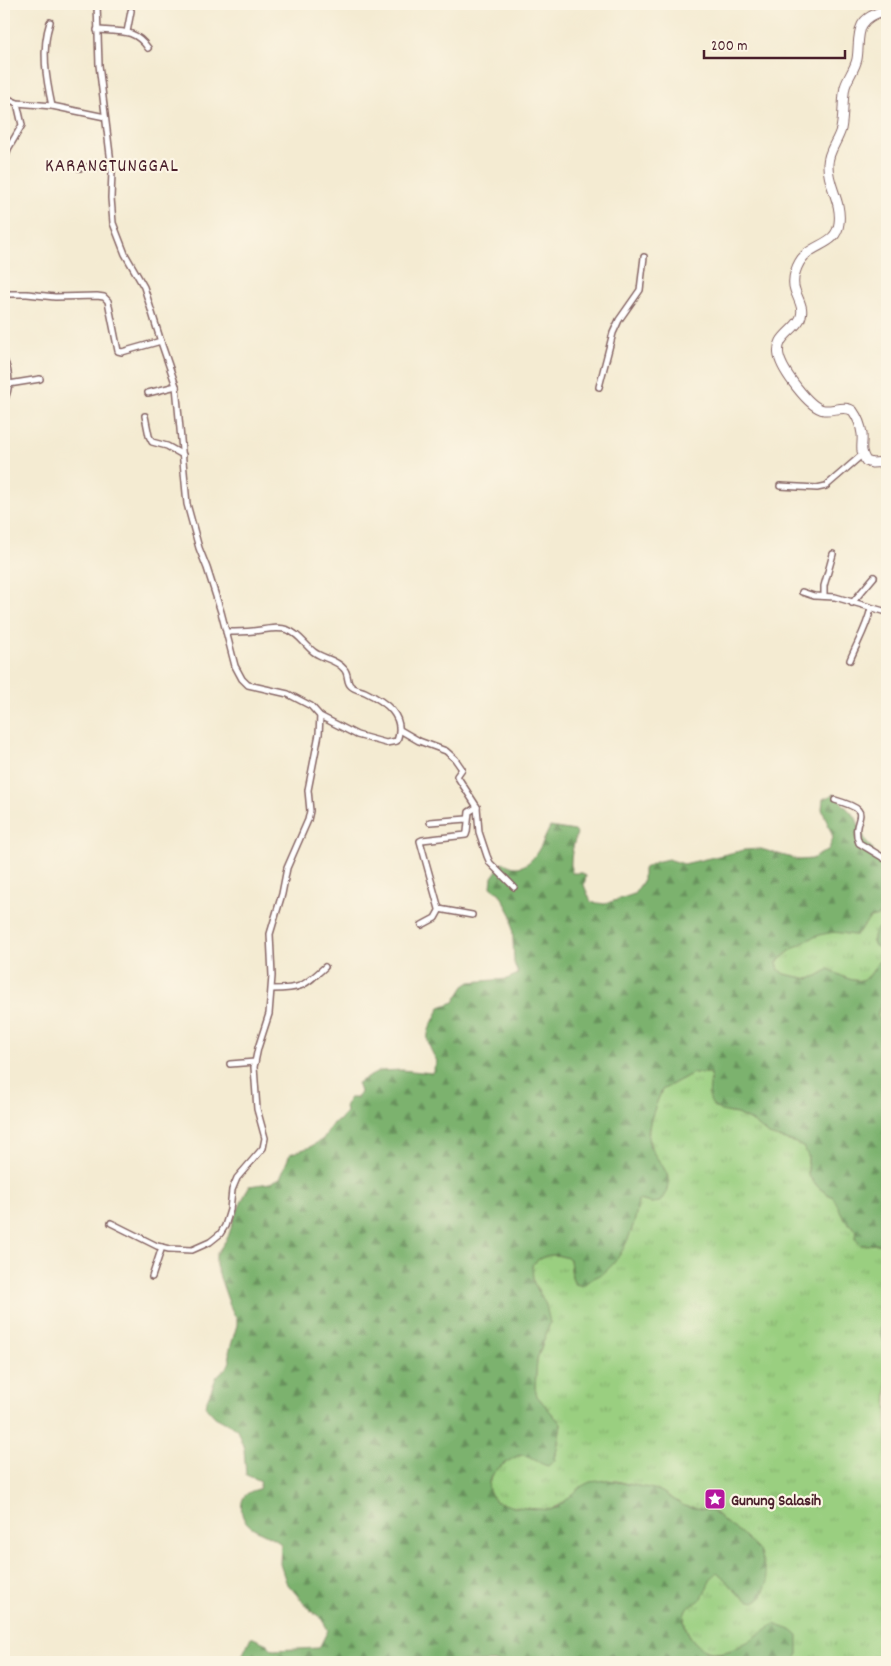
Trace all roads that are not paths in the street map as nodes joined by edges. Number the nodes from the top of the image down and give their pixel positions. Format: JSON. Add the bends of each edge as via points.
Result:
{"nodes":[{"id":1,"x":97,"y":4,"type":"edge"},
{"id":2,"x":887,"y":9,"type":"edge"},
{"id":3,"x":131,"y":10,"type":"dead end"},
{"id":4,"x":50,"y":22,"type":"dead end"},
{"id":5,"x":98,"y":30,"type":"junction"},
{"id":6,"x":128,"y":32,"type":"junction"},
{"id":7,"x":148,"y":48,"type":"dead end"},
{"id":8,"x":4,"y":98,"type":"edge"},
{"id":9,"x":17,"y":103,"type":"junction"},
{"id":10,"x":52,"y":106,"type":"junction"},
{"id":11,"x":105,"y":117,"type":"junction"},
{"id":12,"x":4,"y":163,"type":"edge"},
{"id":13,"x":111,"y":165,"type":"junction"},
{"id":14,"x":80,"y":168,"type":"dead end"},
{"id":15,"x":4,"y":222,"type":"edge"},
{"id":16,"x":4,"y":254,"type":"edge"},
{"id":17,"x":644,"y":257,"type":"dead end"},
{"id":18,"x":4,"y":294,"type":"edge"},
{"id":19,"x":161,"y":341,"type":"junction"},
{"id":20,"x":4,"y":360,"type":"edge"},
{"id":21,"x":40,"y":379,"type":"dead end"},
{"id":22,"x":9,"y":384,"type":"junction"},
{"id":23,"x":176,"y":386,"type":"junction"},
{"id":24,"x":599,"y":387,"type":"dead end"},
{"id":25,"x":148,"y":393,"type":"dead end"},
{"id":26,"x":4,"y":401,"type":"edge"},
{"id":27,"x":145,"y":416,"type":"dead end"},
{"id":28,"x":863,"y":454,"type":"junction"},
{"id":29,"x":183,"y":455,"type":"junction"},
{"id":30,"x":887,"y":462,"type":"edge"},
{"id":31,"x":780,"y":486,"type":"dead end"},
{"id":32,"x":833,"y":554,"type":"dead end"},
{"id":33,"x":874,"y":576,"type":"dead end"},
{"id":34,"x":802,"y":592,"type":"dead end"},
{"id":35,"x":824,"y":596,"type":"junction"},
{"id":36,"x":852,"y":603,"type":"junction"},
{"id":37,"x":871,"y":608,"type":"junction"},
{"id":38,"x":887,"y":612,"type":"edge"},
{"id":39,"x":226,"y":632,"type":"junction"},
{"id":40,"x":850,"y":660,"type":"dead end"},
{"id":41,"x":320,"y":716,"type":"junction"},
{"id":42,"x":400,"y":730,"type":"junction"},
{"id":43,"x":835,"y":800,"type":"dead end"},
{"id":44,"x":477,"y":807,"type":"junction"},
{"id":45,"x":467,"y":819,"type":"junction"},
{"id":46,"x":430,"y":822,"type":"dead end"},
{"id":47,"x":887,"y":860,"type":"edge"},
{"id":48,"x":514,"y":887,"type":"dead end"},
{"id":49,"x":440,"y":909,"type":"junction"},
{"id":50,"x":472,"y":915,"type":"dead end"},
{"id":51,"x":422,"y":926,"type":"dead end"},
{"id":52,"x":324,"y":967,"type":"dead end"},
{"id":53,"x":272,"y":989,"type":"junction"},
{"id":54,"x":255,"y":1062,"type":"junction"},
{"id":55,"x":230,"y":1064,"type":"dead end"},
{"id":56,"x":111,"y":1223,"type":"dead end"},
{"id":57,"x":162,"y":1247,"type":"junction"},
{"id":58,"x":152,"y":1277,"type":"dead end"}],
"edges":[{"from":1,"to":5,"type":"street"},
{"from":2,"to":28,"type":"main road","via":[[869,18],[861,28],[855,64],[845,89],[841,130],[828,158],[839,208],[838,230],[833,238],[813,249],[799,263],[794,285],[802,314],[779,342],[778,349],[783,366],[815,406],[822,410],[844,408],[853,412],[862,432],[860,447]]},
{"from":3,"to":6,"type":"street"},
{"from":4,"to":10,"type":"street","via":[[45,41],[45,63]]},
{"from":5,"to":6,"type":"street"},
{"from":5,"to":11,"type":"street"},
{"from":6,"to":7,"type":"street","via":[[137,35]]},
{"from":8,"to":9,"type":"street"},
{"from":9,"to":10,"type":"street"},
{"from":9,"to":12,"type":"street","via":[[22,125]]},
{"from":10,"to":11,"type":"street"},
{"from":11,"to":13,"type":"street"},
{"from":13,"to":14,"type":"street"},
{"from":13,"to":19,"type":"street","via":[[113,223],[125,254],[144,287]]},
{"from":15,"to":16,"type":"street"},
{"from":17,"to":24,"type":"street","via":[[640,290],[618,320]]},
{"from":18,"to":19,"type":"street","via":[[101,296],[108,301],[118,351]]},
{"from":19,"to":23,"type":"street"},
{"from":20,"to":22,"type":"street"},
{"from":21,"to":22,"type":"street"},
{"from":22,"to":26,"type":"street"},
{"from":23,"to":25,"type":"street"},
{"from":23,"to":29,"type":"street"},
{"from":27,"to":29,"type":"street","via":[[152,442]]},
{"from":28,"to":30,"type":"main road","via":[[869,462]]},
{"from":28,"to":31,"type":"street","via":[[826,486]]},
{"from":29,"to":39,"type":"street","via":[[187,504]]},
{"from":32,"to":35,"type":"street"},
{"from":33,"to":36,"type":"street"},
{"from":34,"to":35,"type":"street"},
{"from":35,"to":36,"type":"street"},
{"from":36,"to":37,"type":"street"},
{"from":37,"to":38,"type":"street"},
{"from":37,"to":40,"type":"street","via":[[867,625]]},
{"from":39,"to":41,"type":"street","via":[[234,666],[244,682],[288,694],[311,706]]},
{"from":39,"to":42,"type":"street","via":[[272,628],[291,632],[315,653],[341,666],[352,687],[388,707],[398,718]]},
{"from":41,"to":42,"type":"street","via":[[357,735],[386,743],[397,742]]},
{"from":41,"to":53,"type":"street","via":[[308,790],[308,820],[287,868],[270,934]]},
{"from":42,"to":44,"type":"street","via":[[418,741],[446,751],[462,769],[457,776]]},
{"from":43,"to":47,"type":"street","via":[[859,810],[859,843]]},
{"from":44,"to":45,"type":"street","via":[[469,812]]},
{"from":44,"to":48,"type":"street","via":[[479,832],[490,863]]},
{"from":45,"to":46,"type":"street"},
{"from":45,"to":49,"type":"street","via":[[466,834],[420,840]]},
{"from":49,"to":50,"type":"street"},
{"from":49,"to":51,"type":"street","via":[[435,918]]},
{"from":52,"to":53,"type":"street","via":[[302,986]]},
{"from":53,"to":54,"type":"street","via":[[269,1014]]},
{"from":54,"to":55,"type":"street"},
{"from":54,"to":57,"type":"street","via":[[257,1109],[265,1145],[237,1178],[225,1226],[216,1238],[192,1250]]},
{"from":56,"to":57,"type":"street"},
{"from":57,"to":58,"type":"street"}]}
